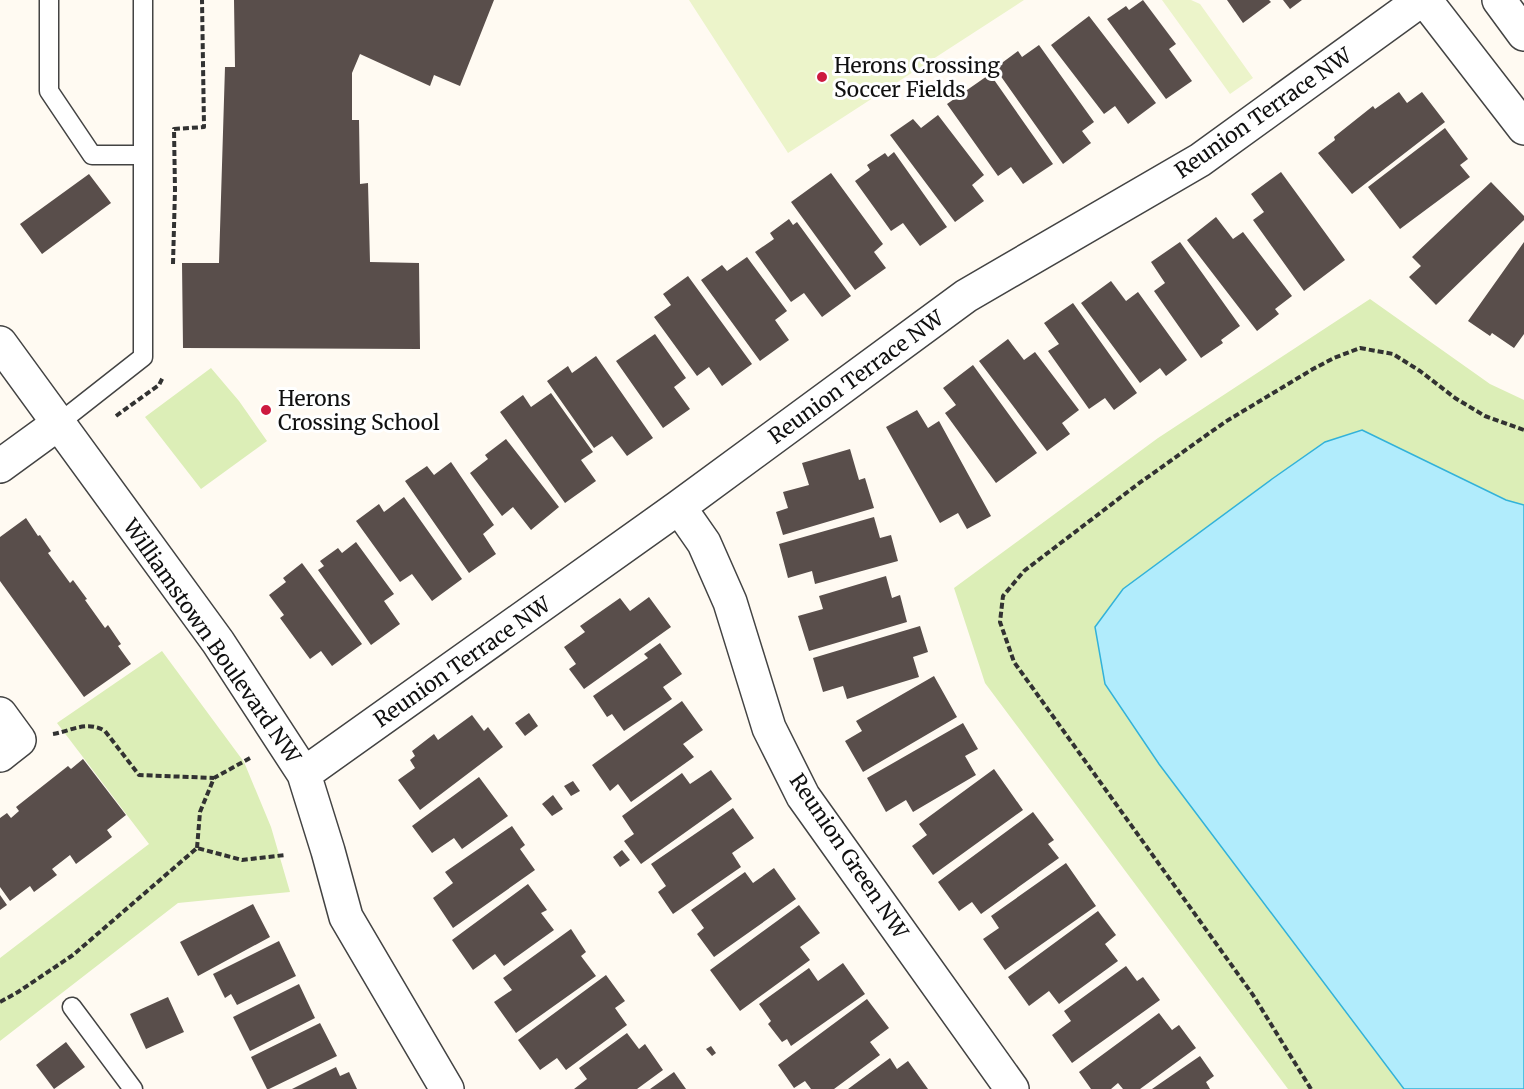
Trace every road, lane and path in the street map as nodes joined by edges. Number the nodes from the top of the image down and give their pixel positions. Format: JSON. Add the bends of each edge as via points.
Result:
{"nodes":[{"id":1,"x":49,"y":0,"type":"edge"},
{"id":2,"x":143,"y":0,"type":"edge"},
{"id":3,"x":202,"y":0,"type":"edge"},
{"id":4,"x":1423,"y":0,"type":"edge"},
{"id":5,"x":1499,"y":0,"type":"edge"},
{"id":6,"x":1524,"y":34,"type":"edge"},
{"id":7,"x":1524,"y":128,"type":"edge"},
{"id":8,"x":143,"y":155,"type":"junction"},
{"id":9,"x":173,"y":274,"type":"dead end"},
{"id":10,"x":0,"y":343,"type":"edge"},
{"id":11,"x":163,"y":376,"type":"dead end"},
{"id":12,"x":108,"y":422,"type":"dead end"},
{"id":13,"x":59,"y":423,"type":"junction"},
{"id":14,"x":1524,"y":430,"type":"edge"},
{"id":15,"x":0,"y":466,"type":"edge"},
{"id":16,"x":679,"y":507,"type":"junction"},
{"id":17,"x":0,"y":714,"type":"edge"},
{"id":18,"x":10,"y":748,"type":"edge"},
{"id":19,"x":259,"y":753,"type":"dead end"},
{"id":20,"x":304,"y":774,"type":"junction"},
{"id":21,"x":214,"y":778,"type":"junction"},
{"id":22,"x":197,"y":848,"type":"junction"},
{"id":23,"x":285,"y":855,"type":"dead end"},
{"id":24,"x":0,"y":1002,"type":"edge"},
{"id":25,"x":72,"y":1007,"type":"dead end"},
{"id":26,"x":133,"y":1089,"type":"edge"},
{"id":27,"x":447,"y":1089,"type":"edge"},
{"id":28,"x":1012,"y":1089,"type":"edge"},
{"id":29,"x":1311,"y":1089,"type":"edge"}],
"edges":[{"from":1,"to":8,"type":"lane","via":[[50,92],[92,155]]},
{"from":2,"to":8,"type":"lane"},
{"from":3,"to":9,"type":"path","via":[[204,127],[174,129]]},
{"from":4,"to":7,"type":"street"},
{"from":4,"to":16,"type":"street","name":"Reunion Terrace NW","via":[[1200,160],[966,296]]},
{"from":5,"to":6,"type":"street"},
{"from":8,"to":13,"type":"lane","via":[[143,357]]},
{"from":10,"to":13,"type":"street","name":"Williamstown Boulevard NW"},
{"from":11,"to":12,"type":"path","via":[[159,385]]},
{"from":13,"to":15,"type":"street"},
{"from":13,"to":20,"type":"street","name":"Williamstown Boulevard NW","via":[[218,642]]},
{"from":14,"to":29,"type":"path","via":[[1485,416],[1393,354],[1360,348],[1312,369],[1225,422],[1024,571],[1003,596],[1000,622],[1014,662],[1253,995]]},
{"from":16,"to":20,"type":"street","name":"Reunion Terrace NW"},
{"from":16,"to":28,"type":"street","name":"Reunion Green NW","via":[[704,543],[730,602],[769,728],[803,796]]},
{"from":17,"to":18,"type":"street"},
{"from":18,"to":21,"type":"path","via":[[86,725],[105,731],[139,775]]},
{"from":19,"to":21,"type":"path"},
{"from":20,"to":27,"type":"street","name":"Williamstown Boulevard NW","via":[[346,917]]},
{"from":21,"to":22,"type":"path","via":[[200,812]]},
{"from":22,"to":23,"type":"path","via":[[242,860]]},
{"from":22,"to":24,"type":"path","via":[[73,955]]},
{"from":25,"to":26,"type":"lane"}]}
